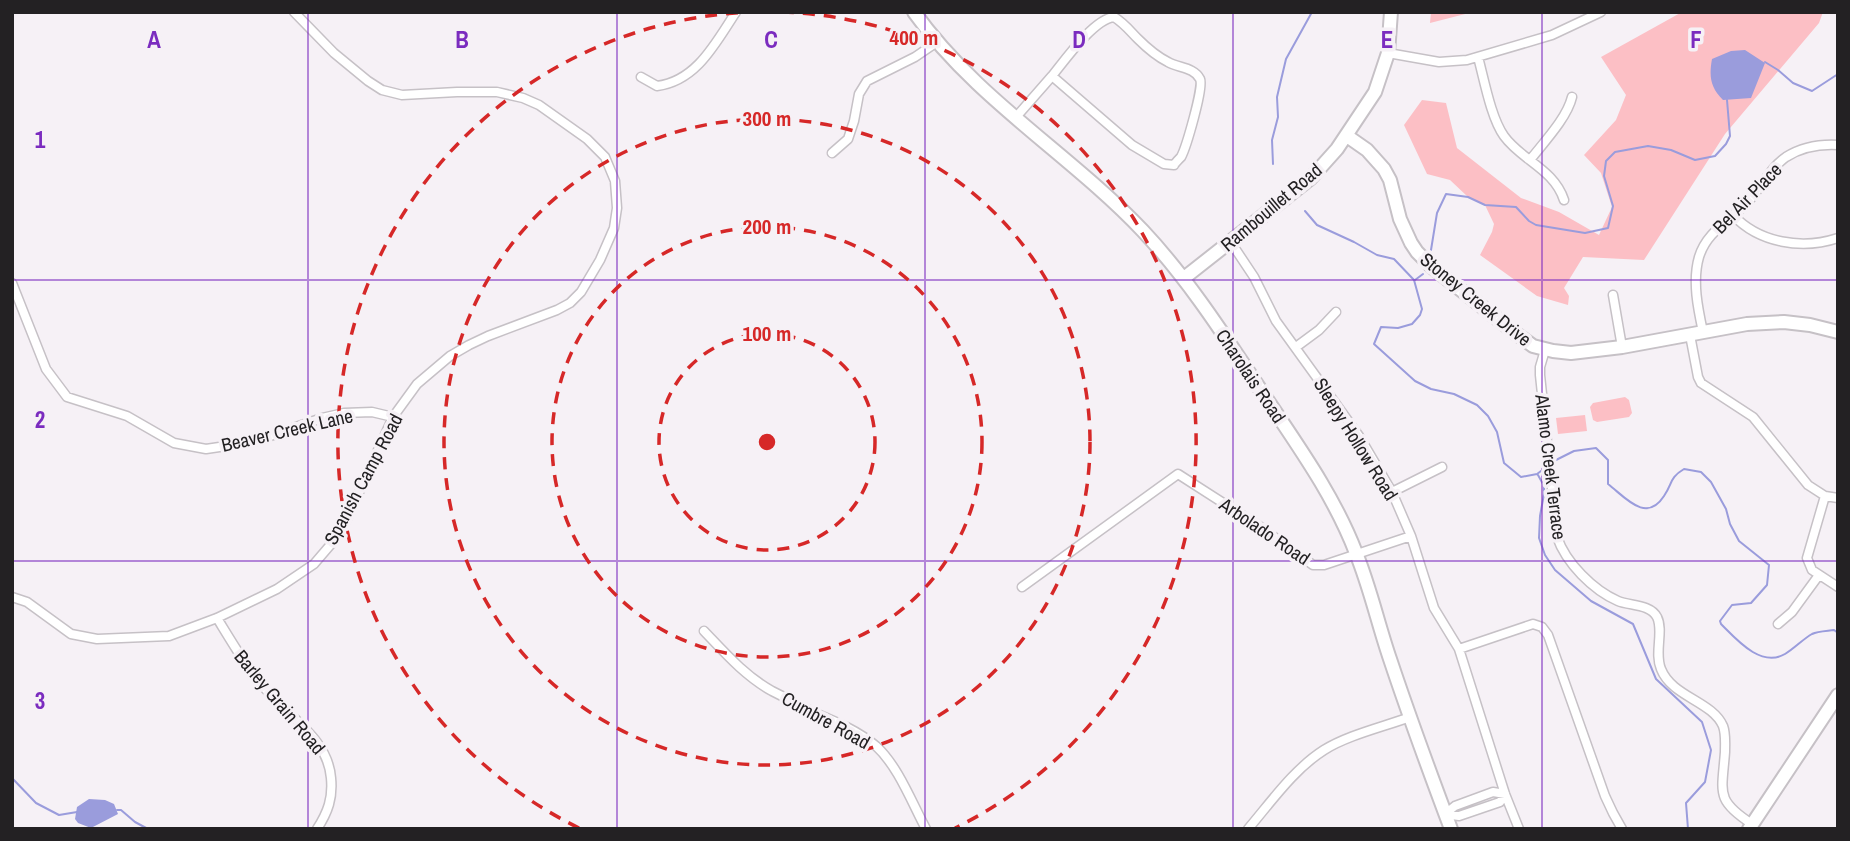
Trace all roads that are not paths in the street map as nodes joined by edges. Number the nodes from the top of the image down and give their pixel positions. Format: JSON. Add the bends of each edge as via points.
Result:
{"nodes":[{"id":1,"x":294,"y":12,"type":"edge"},
{"id":2,"x":736,"y":12,"type":"edge"},
{"id":3,"x":914,"y":12,"type":"edge"},
{"id":4,"x":1391,"y":12,"type":"edge"},
{"id":5,"x":1601,"y":12,"type":"edge"},
{"id":6,"x":937,"y":42,"type":"junction"},
{"id":7,"x":1388,"y":53,"type":"junction"},
{"id":8,"x":1478,"y":57,"type":"junction"},
{"id":9,"x":1052,"y":76,"type":"junction"},
{"id":10,"x":641,"y":77,"type":"dead end"},
{"id":11,"x":1572,"y":97,"type":"dead end"},
{"id":12,"x":1016,"y":117,"type":"junction"},
{"id":13,"x":1347,"y":136,"type":"junction"},
{"id":14,"x":1838,"y":145,"type":"edge"},
{"id":15,"x":832,"y":153,"type":"dead end"},
{"id":16,"x":1531,"y":160,"type":"junction"},
{"id":17,"x":1564,"y":200,"type":"dead end"},
{"id":18,"x":1733,"y":215,"type":"junction"},
{"id":19,"x":1838,"y":238,"type":"edge"},
{"id":20,"x":1230,"y":242,"type":"junction"},
{"id":21,"x":1184,"y":278,"type":"junction"},
{"id":22,"x":12,"y":283,"type":"edge"},
{"id":23,"x":1613,"y":295,"type":"dead end"},
{"id":24,"x":1336,"y":312,"type":"dead end"},
{"id":25,"x":1703,"y":332,"type":"junction"},
{"id":26,"x":1838,"y":332,"type":"edge"},
{"id":27,"x":1690,"y":335,"type":"junction"},
{"id":28,"x":1296,"y":347,"type":"junction"},
{"id":29,"x":1622,"y":347,"type":"junction"},
{"id":30,"x":1545,"y":350,"type":"junction"},
{"id":31,"x":393,"y":417,"type":"junction"},
{"id":32,"x":1442,"y":467,"type":"dead end"},
{"id":33,"x":1392,"y":492,"type":"junction"},
{"id":34,"x":1825,"y":496,"type":"junction"},
{"id":35,"x":1838,"y":498,"type":"edge"},
{"id":36,"x":1411,"y":536,"type":"junction"},
{"id":37,"x":1357,"y":554,"type":"junction"},
{"id":38,"x":1819,"y":576,"type":"junction"},
{"id":39,"x":1022,"y":587,"type":"dead end"},
{"id":40,"x":1838,"y":587,"type":"edge"},
{"id":41,"x":12,"y":597,"type":"edge"},
{"id":42,"x":217,"y":618,"type":"junction"},
{"id":43,"x":1778,"y":624,"type":"dead end"},
{"id":44,"x":704,"y":631,"type":"dead end"},
{"id":45,"x":1459,"y":649,"type":"junction"},
{"id":46,"x":1838,"y":695,"type":"edge"},
{"id":47,"x":1410,"y":717,"type":"junction"},
{"id":48,"x":1505,"y":794,"type":"junction"},
{"id":49,"x":1445,"y":814,"type":"junction"},
{"id":50,"x":1753,"y":827,"type":"edge"},
{"id":51,"x":317,"y":829,"type":"edge"},
{"id":52,"x":926,"y":829,"type":"edge"},
{"id":53,"x":1248,"y":829,"type":"edge"},
{"id":54,"x":1451,"y":829,"type":"edge"},
{"id":55,"x":1519,"y":829,"type":"edge"},
{"id":56,"x":1622,"y":829,"type":"edge"}],
"edges":[{"from":1,"to":31,"type":"street","name":"Spanish Camp Road","via":[[334,53],[382,90],[402,95],[497,92],[539,104],[587,139],[604,157],[615,181],[614,228],[582,292],[557,310],[450,356],[417,383]]},
{"from":2,"to":10,"type":"street","via":[[690,74],[657,86]]},
{"from":3,"to":6,"type":"street","name":"Charolais Road"},
{"from":4,"to":7,"type":"street","name":"Rambouillet Road"},
{"from":5,"to":8,"type":"street","via":[[1552,35]]},
{"from":6,"to":12,"type":"street","name":"Charolais Road"},
{"from":6,"to":15,"type":"street","via":[[867,81],[859,94],[848,139]]},
{"from":7,"to":8,"type":"street","via":[[1439,62]]},
{"from":7,"to":13,"type":"street","name":"Rambouillet Road","via":[[1375,92]]},
{"from":8,"to":16,"type":"street","via":[[1499,129]]},
{"from":9,"to":9,"type":"street","via":[[1103,20],[1120,20],[1168,63],[1200,77],[1202,85],[1181,157],[1174,165],[1145,154]]},
{"from":9,"to":12,"type":"street"},
{"from":11,"to":16,"type":"street"},
{"from":12,"to":21,"type":"street","name":"Charolais Road","via":[[1127,215]]},
{"from":13,"to":20,"type":"street","name":"Rambouillet Road","via":[[1311,178]]},
{"from":13,"to":30,"type":"street","name":"Stoney Creek Drive","via":[[1384,169],[1406,234],[1417,252],[1514,332]]},
{"from":14,"to":18,"type":"street","name":"Bel Air Place","via":[[1816,145],[1786,157]]},
{"from":16,"to":17,"type":"street","via":[[1549,175]]},
{"from":18,"to":19,"type":"street","via":[[1773,239],[1812,244]]},
{"from":18,"to":25,"type":"street","name":"Bel Air Place","via":[[1708,238],[1699,256],[1696,292]]},
{"from":20,"to":21,"type":"street","name":"Rambouillet Road"},
{"from":20,"to":28,"type":"street","name":"Sleepy Hollow Road"},
{"from":21,"to":37,"type":"street","name":"Charolais Road","via":[[1308,461]]},
{"from":22,"to":31,"type":"street","name":"Beaver Creek Lane","via":[[46,369],[67,397],[127,416],[174,443],[206,449],[253,442],[344,413]]},
{"from":23,"to":29,"type":"street"},
{"from":24,"to":28,"type":"street"},
{"from":25,"to":26,"type":"street","name":"Stoney Creek Drive","via":[[1784,322]]},
{"from":25,"to":27,"type":"street","name":"Stoney Creek Drive"},
{"from":27,"to":29,"type":"street","name":"Stoney Creek Drive"},
{"from":27,"to":34,"type":"street","via":[[1702,383],[1753,416],[1808,485]]},
{"from":28,"to":33,"type":"street","name":"Sleepy Hollow Road"},
{"from":29,"to":30,"type":"street","name":"Stoney Creek Drive","via":[[1571,353]]},
{"from":30,"to":50,"type":"street","name":"Alamo Creek Terrace","via":[[1540,375],[1561,549],[1602,592],[1654,613],[1659,624],[1662,673],[1718,718],[1726,738],[1723,795],[1727,805]]},
{"from":31,"to":42,"type":"street","name":"Spanish Camp Road","via":[[346,521],[314,564],[277,589]]},
{"from":32,"to":33,"type":"street"},
{"from":33,"to":36,"type":"street","name":"Sleepy Hollow Road"},
{"from":34,"to":35,"type":"street"},
{"from":34,"to":38,"type":"street","via":[[1807,558]]},
{"from":36,"to":37,"type":"street","name":"Arbolado Road"},
{"from":36,"to":45,"type":"street","name":"Sleepy Hollow Road","via":[[1434,608]]},
{"from":37,"to":39,"type":"street","name":"Arbolado Road","via":[[1313,565],[1178,474]]},
{"from":37,"to":47,"type":"street","name":"Charolais Road"},
{"from":38,"to":40,"type":"street"},
{"from":38,"to":43,"type":"street"},
{"from":41,"to":42,"type":"street","name":"Spanish Camp Road","via":[[27,602],[71,634],[97,639],[169,636]]},
{"from":42,"to":51,"type":"street","name":"Barley Grain Road","via":[[243,661],[327,756],[332,791],[327,814]]},
{"from":44,"to":52,"type":"street","name":"Cumbre Road","via":[[770,690],[843,724],[875,745],[890,762]]},
{"from":45,"to":48,"type":"street","name":"Sleepy Hollow Road"},
{"from":45,"to":56,"type":"street","via":[[1533,624],[1542,627],[1549,635],[1605,796]]},
{"from":46,"to":50,"type":"street"},
{"from":47,"to":49,"type":"street","name":"Charolais Road"},
{"from":47,"to":53,"type":"street","via":[[1337,743],[1314,757]]},
{"from":48,"to":49,"type":"street","via":[[1493,792]]},
{"from":48,"to":55,"type":"street","name":"Sleepy Hollow Road"},
{"from":49,"to":54,"type":"street","name":"Charolais Road"}]}
